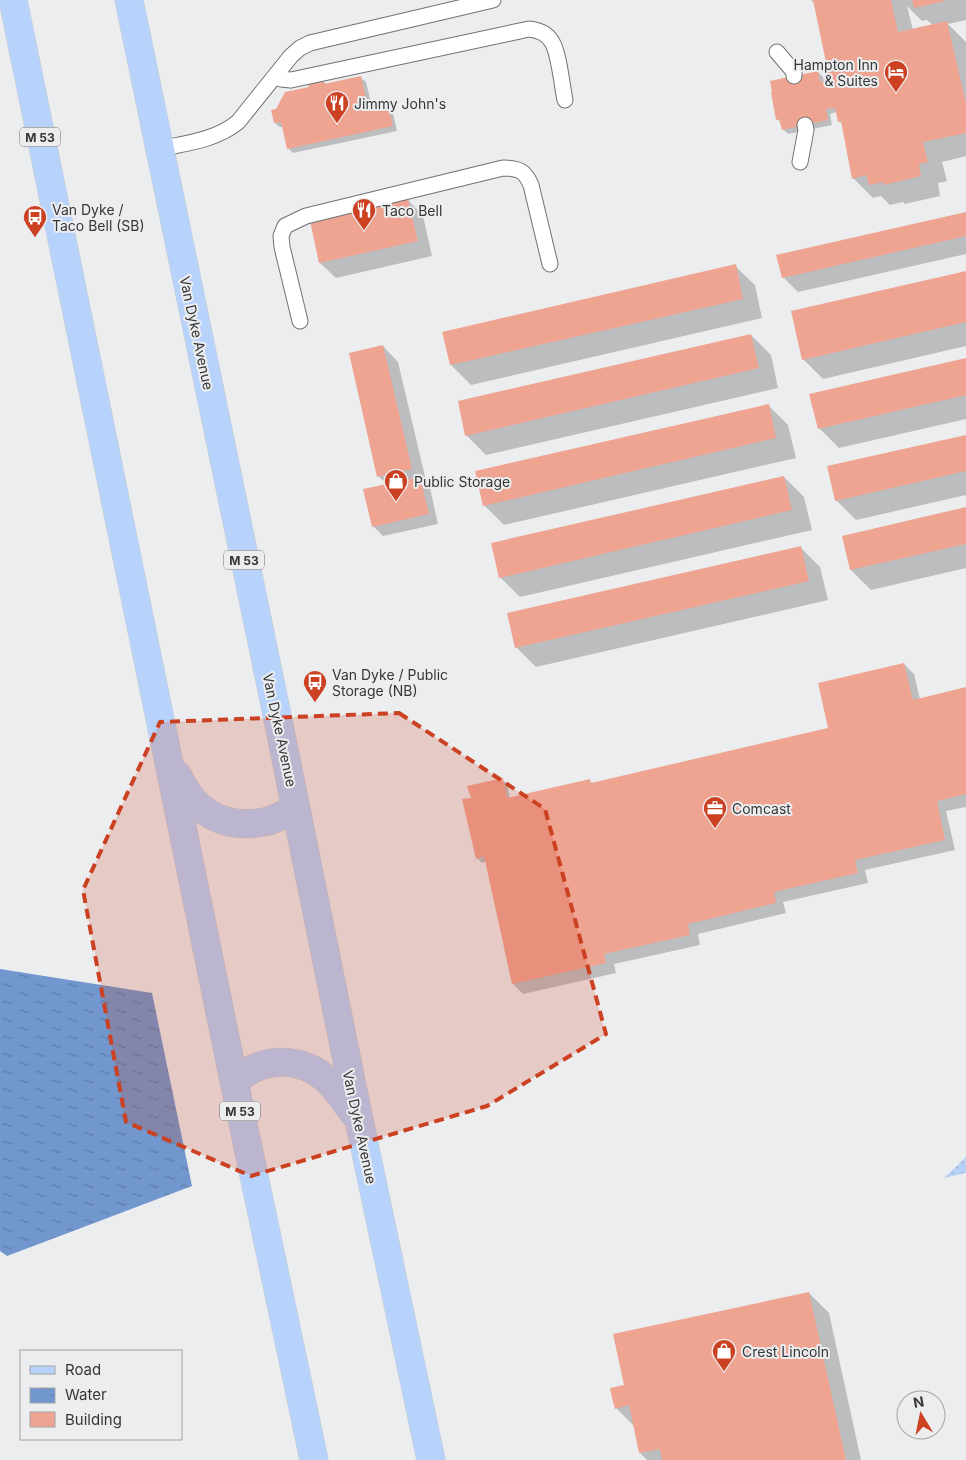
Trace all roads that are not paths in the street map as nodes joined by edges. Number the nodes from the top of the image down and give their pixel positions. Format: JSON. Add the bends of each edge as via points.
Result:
{"nodes":[{"id":1,"x":13,"y":0,"type":"edge"},
{"id":2,"x":129,"y":0,"type":"edge"},
{"id":3,"x":493,"y":0,"type":"edge"},
{"id":4,"x":777,"y":52,"type":"dead end"},
{"id":5,"x":275,"y":76,"type":"junction"},
{"id":6,"x":794,"y":76,"type":"dead end"},
{"id":7,"x":565,"y":100,"type":"dead end"},
{"id":8,"x":805,"y":125,"type":"dead end"},
{"id":9,"x":159,"y":149,"type":"junction"},
{"id":10,"x":800,"y":162,"type":"dead end"},
{"id":11,"x":550,"y":264,"type":"dead end"},
{"id":12,"x":300,"y":321,"type":"dead end"},
{"id":13,"x":168,"y":762,"type":"junction"},
{"id":14,"x":296,"y":808,"type":"junction"},
{"id":15,"x":234,"y":1081,"type":"junction"},
{"id":16,"x":359,"y":1120,"type":"junction"},
{"id":17,"x":314,"y":1460,"type":"edge"},
{"id":18,"x":431,"y":1460,"type":"edge"}],
"edges":[{"from":1,"to":13,"type":"main road","number":"M 53"},
{"from":2,"to":9,"type":"main road","name":"Van Dyke Avenue","number":"M 53"},
{"from":3,"to":5,"type":"lane","via":[[310,43],[300,48]]},
{"from":4,"to":6,"type":"lane"},
{"from":5,"to":7,"type":"lane","via":[[292,80],[529,29],[538,30],[552,43]]},
{"from":5,"to":9,"type":"lane","via":[[231,128],[216,136]]},
{"from":8,"to":10,"type":"lane"},
{"from":9,"to":14,"type":"main road","name":"Van Dyke Avenue","number":"M 53"},
{"from":11,"to":12,"type":"lane","via":[[532,185],[523,171],[503,168],[306,216],[285,226],[282,247]]},
{"from":13,"to":14,"type":"main road","via":[[193,800],[210,815],[228,823],[269,821]]},
{"from":13,"to":15,"type":"main road","number":"M 53"},
{"from":14,"to":16,"type":"main road","name":"Van Dyke Avenue","number":"M 53"},
{"from":15,"to":16,"type":"main road","via":[[273,1062],[293,1062],[312,1069],[331,1083]]},
{"from":15,"to":17,"type":"main road","number":"M 53"},
{"from":16,"to":18,"type":"main road","name":"Van Dyke Avenue","number":"M 53"}]}
